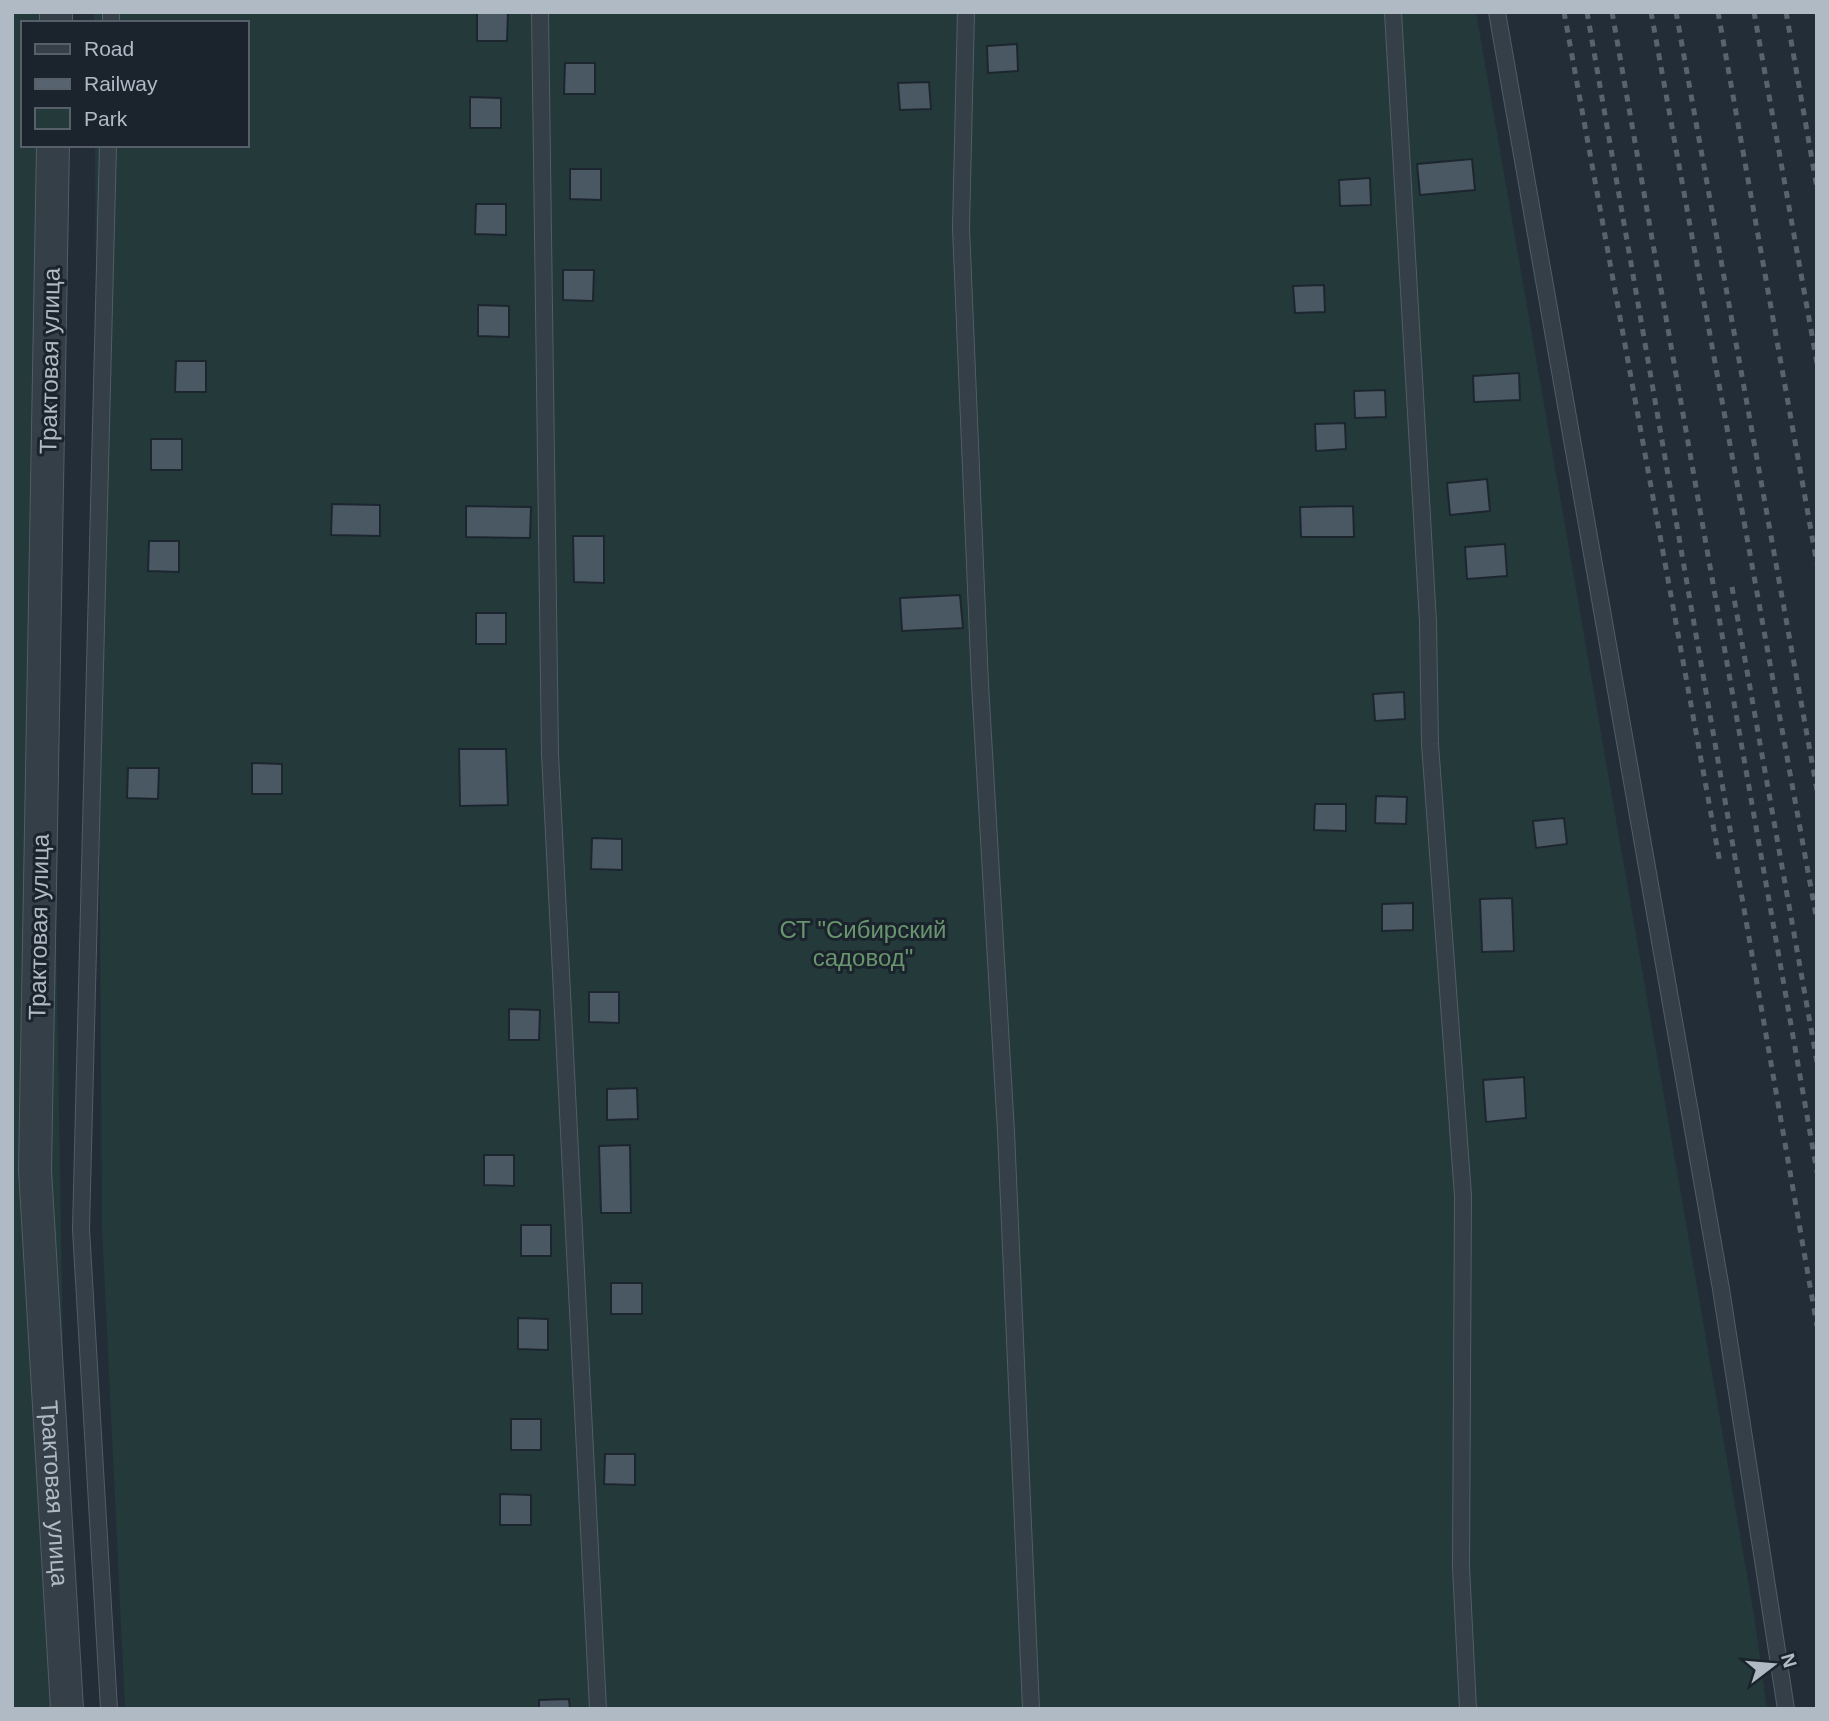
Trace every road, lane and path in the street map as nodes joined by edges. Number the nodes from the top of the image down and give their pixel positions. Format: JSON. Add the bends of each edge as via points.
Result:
{"nodes":[{"id":1,"x":540,"y":12,"type":"edge"},
{"id":2,"x":967,"y":12,"type":"edge"},
{"id":3,"x":1393,"y":12,"type":"edge"},
{"id":4,"x":1497,"y":12,"type":"edge"},
{"id":5,"x":54,"y":147,"type":"edge"},
{"id":6,"x":108,"y":147,"type":"edge"},
{"id":7,"x":67,"y":1709,"type":"edge"},
{"id":8,"x":109,"y":1709,"type":"edge"},
{"id":9,"x":597,"y":1709,"type":"edge"},
{"id":10,"x":1031,"y":1709,"type":"edge"},
{"id":11,"x":1468,"y":1709,"type":"edge"},
{"id":12,"x":1786,"y":1709,"type":"edge"}],
"edges":[{"from":1,"to":9,"type":"lane","via":[[550,754]]},
{"from":2,"to":10,"type":"lane","via":[[961,228]]},
{"from":3,"to":11,"type":"lane","via":[[1427,608],[1430,744],[1463,1196],[1461,1567]]},
{"from":4,"to":12,"type":"lane","via":[[1721,1289]]},
{"from":5,"to":7,"type":"street","name":"Трактовая улица","via":[[35,1170]]},
{"from":6,"to":8,"type":"lane","via":[[80,1229]]}]}
